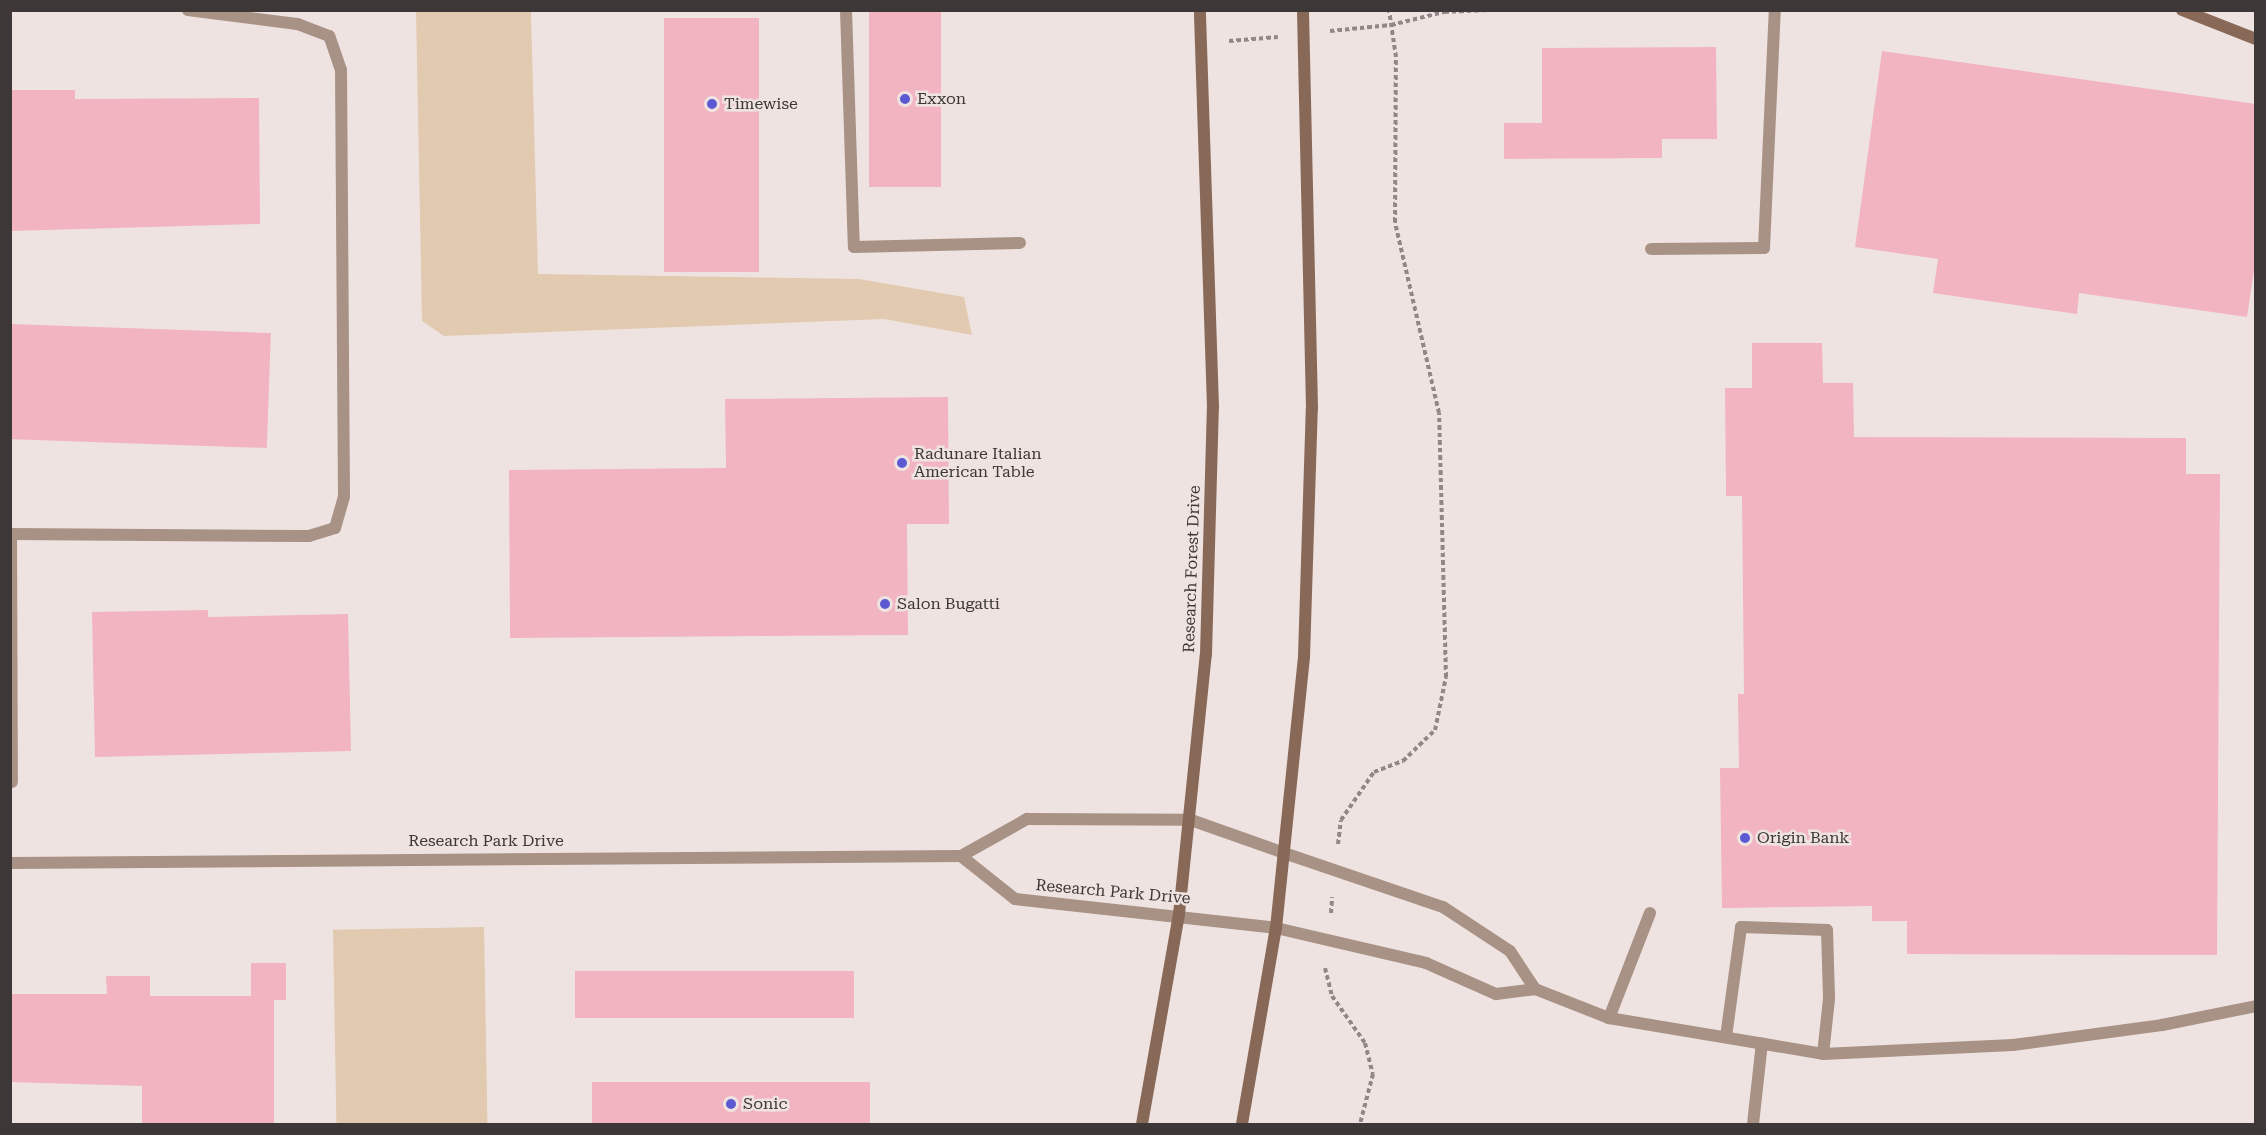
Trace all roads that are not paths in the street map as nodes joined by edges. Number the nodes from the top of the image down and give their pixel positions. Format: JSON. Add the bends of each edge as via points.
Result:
{"nodes":[{"id":1,"x":188,"y":10,"type":"edge"},
{"id":2,"x":846,"y":10,"type":"edge"},
{"id":3,"x":1200,"y":10,"type":"edge"},
{"id":4,"x":1303,"y":10,"type":"edge"},
{"id":5,"x":1775,"y":10,"type":"edge"},
{"id":6,"x":2181,"y":10,"type":"edge"},
{"id":7,"x":2256,"y":39,"type":"edge"},
{"id":8,"x":1020,"y":243,"type":"dead end"},
{"id":9,"x":1651,"y":249,"type":"dead end"},
{"id":10,"x":11,"y":534,"type":"edge"},
{"id":11,"x":12,"y":782,"type":"dead end"},
{"id":12,"x":1191,"y":820,"type":"junction"},
{"id":13,"x":1284,"y":853,"type":"junction"},
{"id":14,"x":961,"y":856,"type":"junction"},
{"id":15,"x":10,"y":863,"type":"edge"},
{"id":16,"x":1650,"y":913,"type":"dead end"},
{"id":17,"x":1179,"y":914,"type":"junction"},
{"id":18,"x":1276,"y":928,"type":"junction"},
{"id":19,"x":1535,"y":989,"type":"junction"},
{"id":20,"x":2256,"y":1006,"type":"edge"},
{"id":21,"x":1609,"y":1018,"type":"junction"},
{"id":22,"x":1726,"y":1037,"type":"junction"},
{"id":23,"x":1762,"y":1043,"type":"junction"},
{"id":24,"x":1824,"y":1054,"type":"junction"},
{"id":25,"x":1142,"y":1125,"type":"edge"},
{"id":26,"x":1242,"y":1125,"type":"edge"},
{"id":27,"x":1753,"y":1125,"type":"edge"}],
"edges":[{"from":1,"to":10,"type":"street","via":[[297,24],[329,36],[341,70],[344,497],[335,528],[309,536]]},
{"from":2,"to":8,"type":"street","via":[[854,247]]},
{"from":3,"to":12,"type":"main road","name":"Research Forest Drive","via":[[1213,407],[1206,654]]},
{"from":4,"to":13,"type":"main road","via":[[1312,408],[1304,657]]},
{"from":5,"to":9,"type":"street","via":[[1764,248]]},
{"from":6,"to":7,"type":"main road"},
{"from":10,"to":11,"type":"street"},
{"from":12,"to":13,"type":"street","name":"Research Park Drive"},
{"from":12,"to":14,"type":"street","name":"Research Park Drive","via":[[1028,819]]},
{"from":12,"to":17,"type":"main road","name":"Research Forest Drive"},
{"from":13,"to":18,"type":"main road"},
{"from":13,"to":19,"type":"street","name":"Research Park Drive","via":[[1443,907],[1510,951]]},
{"from":14,"to":15,"type":"street","name":"Research Park Drive"},
{"from":14,"to":17,"type":"street","name":"Research Park Drive","via":[[1015,899]]},
{"from":16,"to":21,"type":"street"},
{"from":17,"to":18,"type":"street","name":"Research Park Drive"},
{"from":17,"to":25,"type":"main road","name":"Research Forest Drive"},
{"from":18,"to":19,"type":"street","name":"Research Park Drive","via":[[1426,963],[1496,994]]},
{"from":18,"to":26,"type":"main road"},
{"from":19,"to":21,"type":"street"},
{"from":20,"to":24,"type":"street","via":[[2013,1045]]},
{"from":21,"to":22,"type":"street"},
{"from":22,"to":23,"type":"street"},
{"from":22,"to":24,"type":"street","via":[[1741,927],[1827,930],[1829,999]]},
{"from":23,"to":24,"type":"street"},
{"from":23,"to":27,"type":"street"}]}
